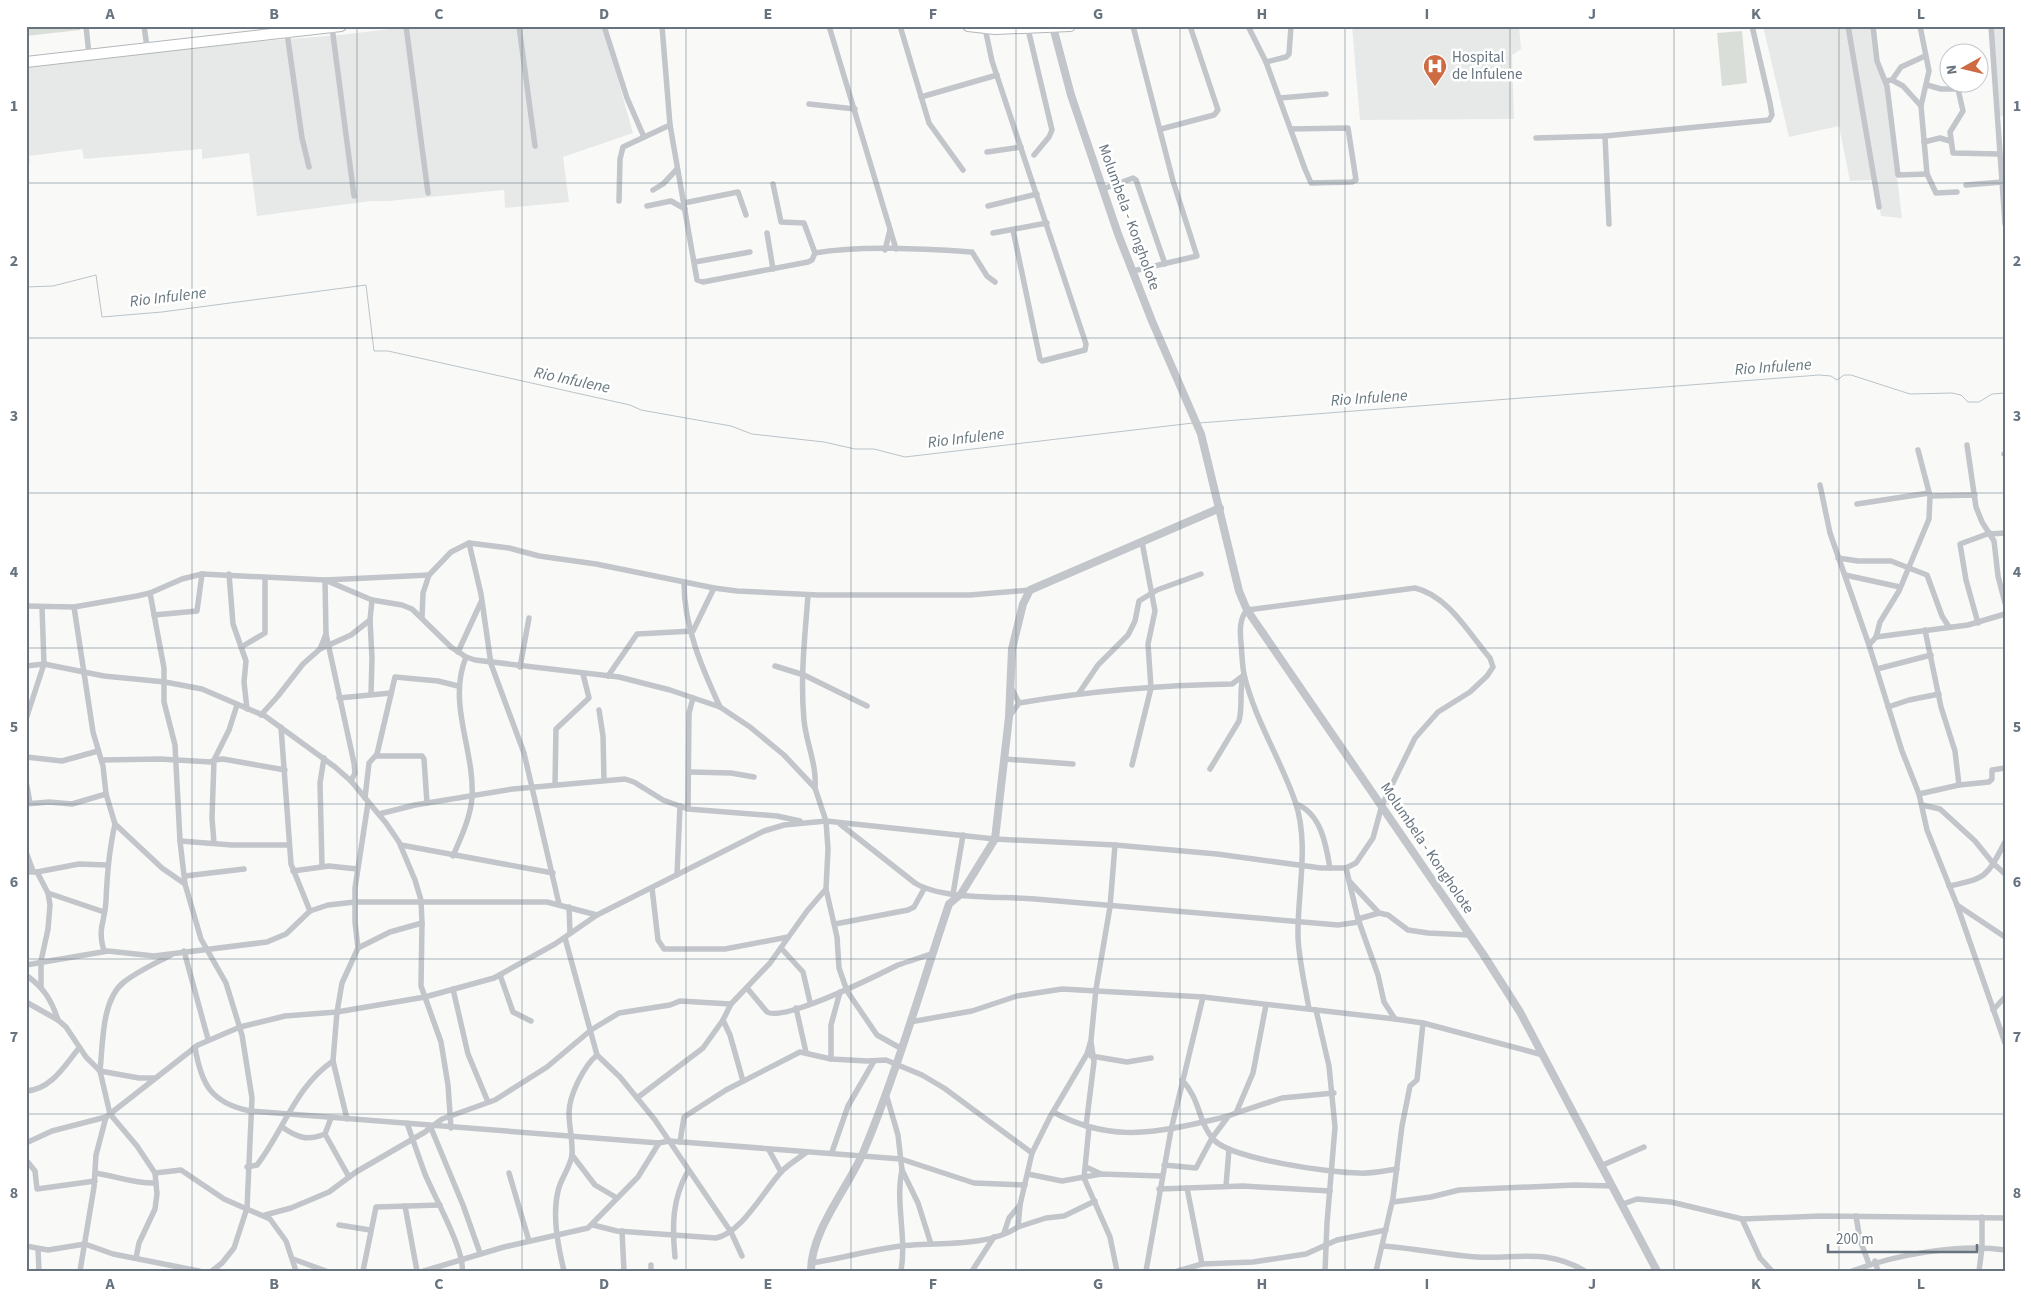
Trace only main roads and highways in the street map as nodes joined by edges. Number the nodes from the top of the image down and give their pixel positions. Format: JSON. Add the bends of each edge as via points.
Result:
{"nodes":[{"id":1,"x":968,"y":26,"type":"edge"},
{"id":2,"x":1070,"y":26,"type":"edge"},
{"id":3,"x":337,"y":27,"type":"edge"},
{"id":4,"x":1053,"y":27,"type":"edge"},
{"id":5,"x":992,"y":28,"type":"edge"},
{"id":6,"x":263,"y":30,"type":"edge"},
{"id":7,"x":26,"y":62,"type":"edge"}],
"edges":[{"from":1,"to":5,"type":"highway"},
{"from":2,"to":4,"type":"highway"},
{"from":3,"to":6,"type":"highway","via":[[287,33]]},
{"from":4,"to":5,"type":"highway"},
{"from":6,"to":7,"type":"highway"}]}
